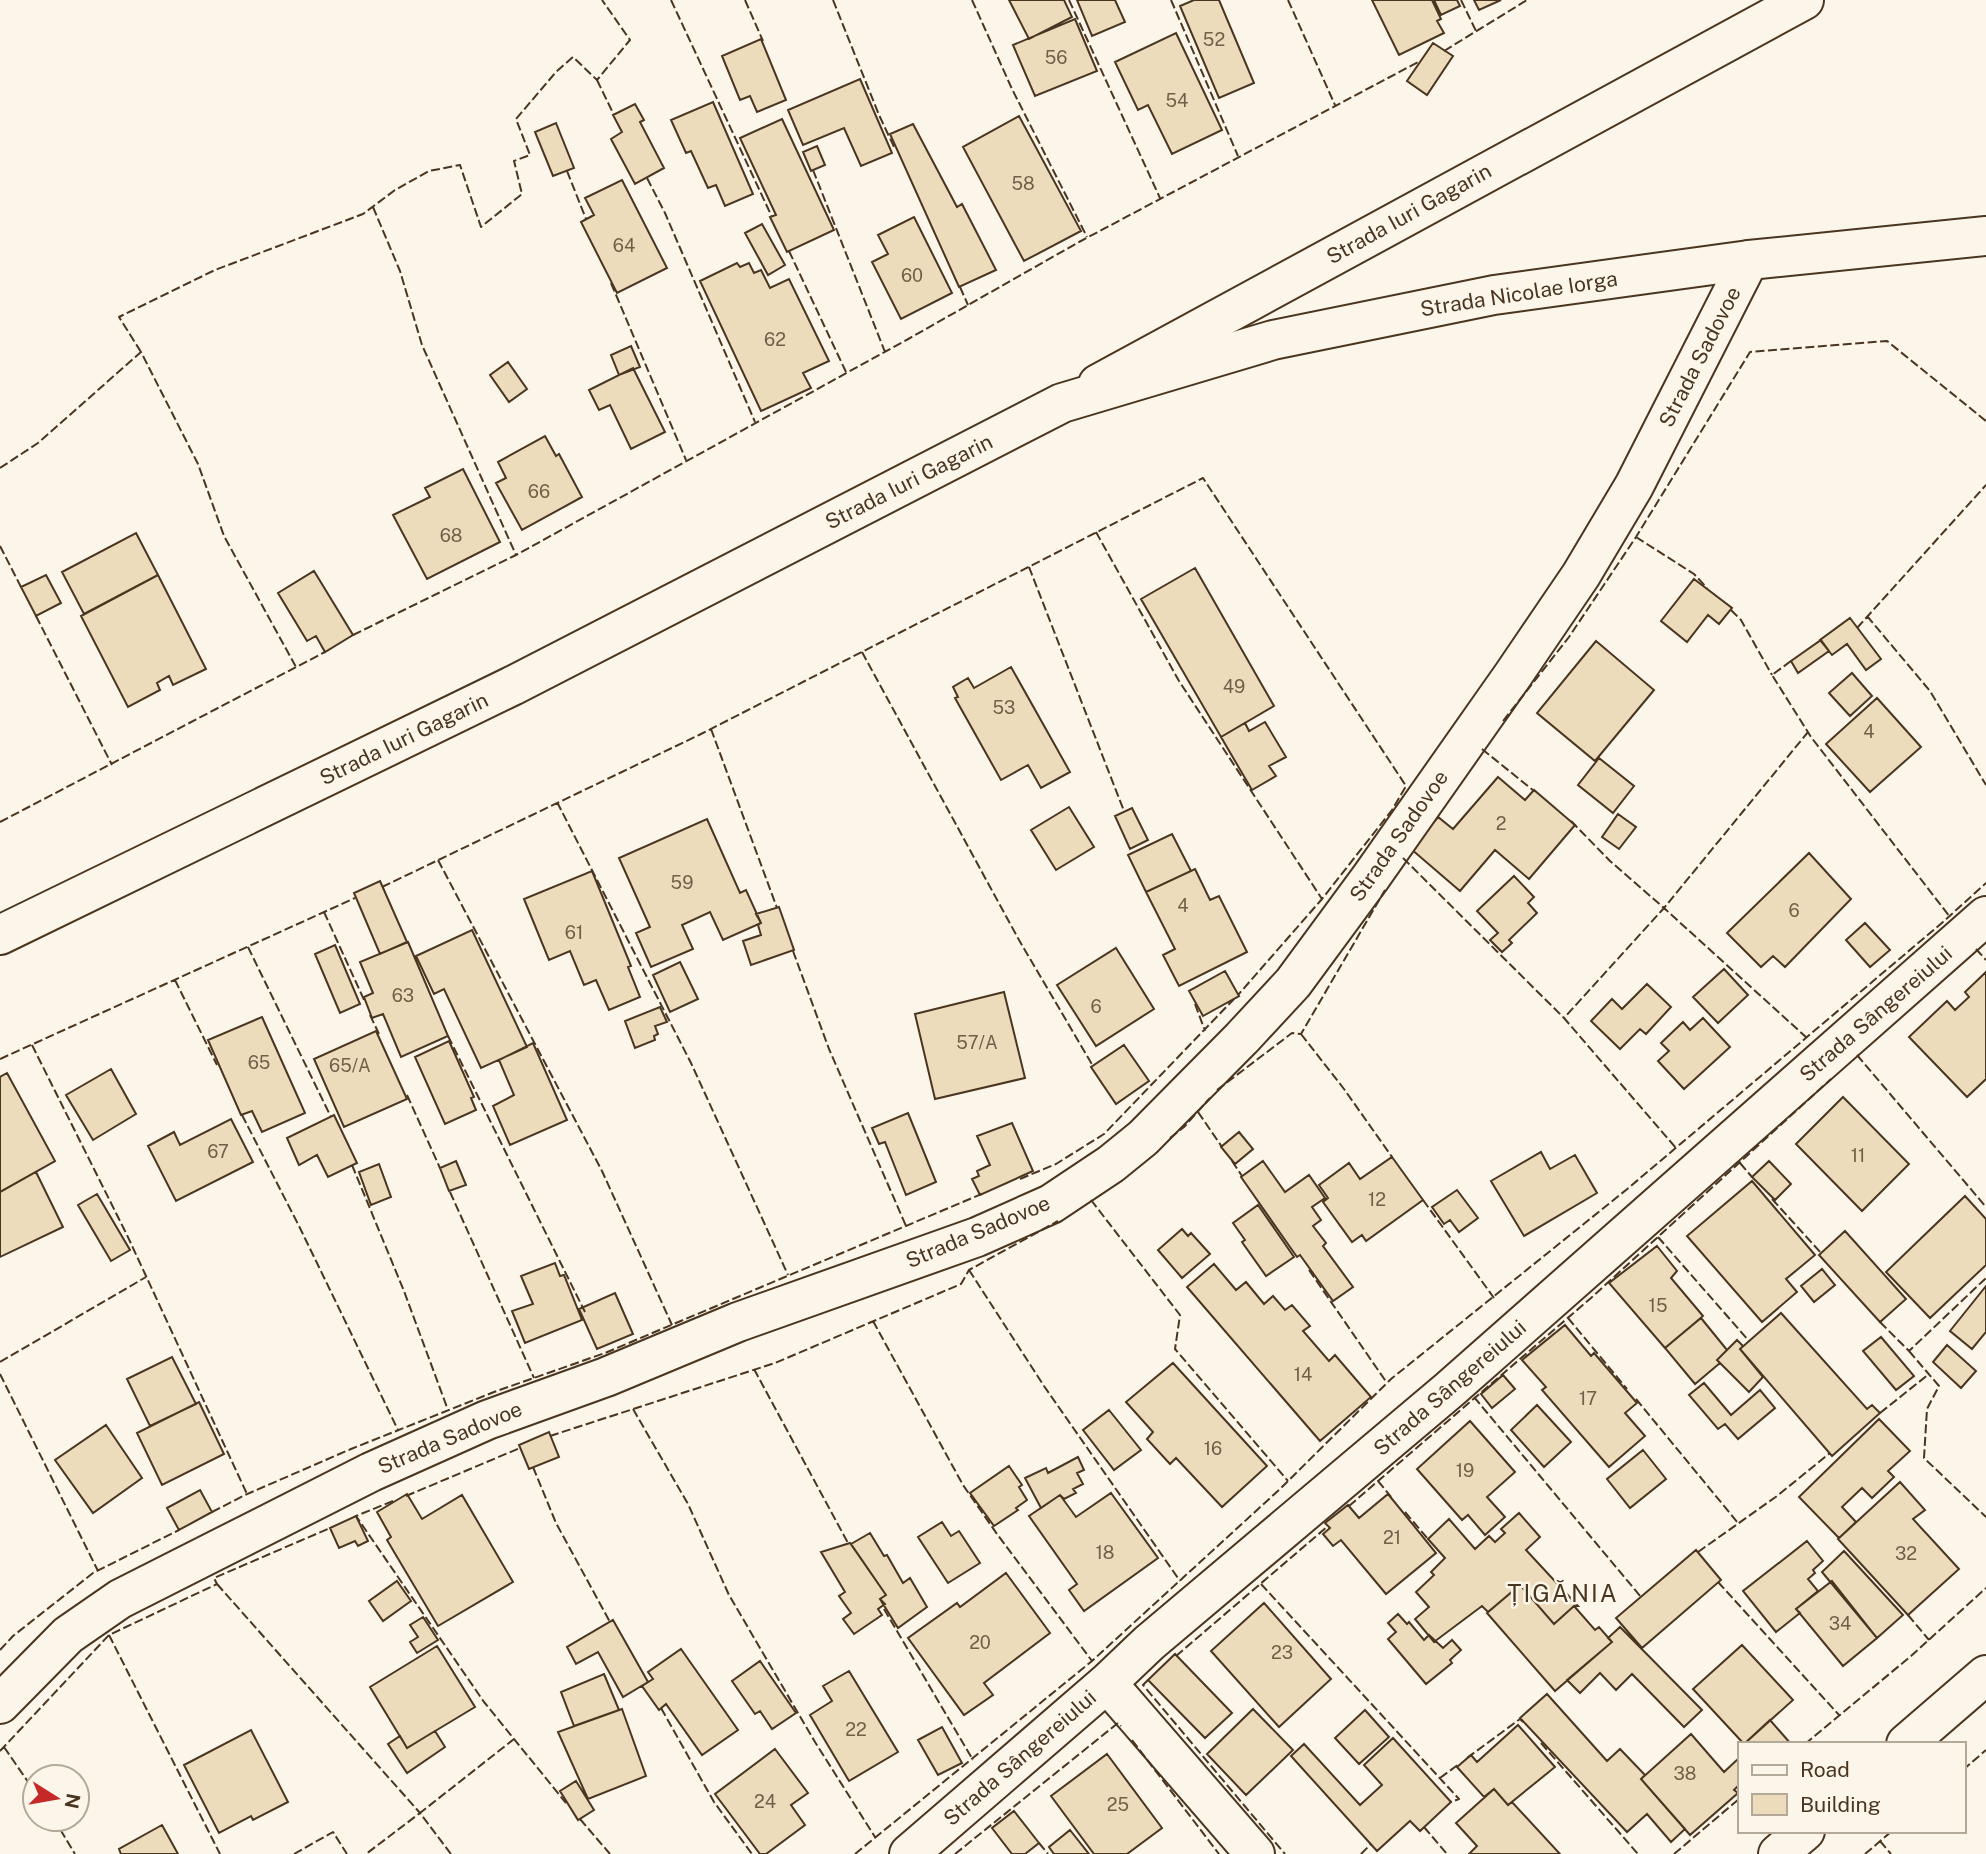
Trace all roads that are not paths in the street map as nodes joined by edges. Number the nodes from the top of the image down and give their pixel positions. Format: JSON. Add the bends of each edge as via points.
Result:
{"nodes":[{"id":1,"x":1804,"y":0,"type":"edge"},
{"id":2,"x":1986,"y":236,"type":"edge"},
{"id":3,"x":1749,"y":260,"type":"junction"},
{"id":4,"x":1062,"y":403,"type":"junction"},
{"id":5,"x":1986,"y":916,"type":"edge"},
{"id":6,"x":0,"y":935,"type":"edge"},
{"id":7,"x":1986,"y":1675,"type":"edge"},
{"id":8,"x":1107,"y":1683,"type":"junction"},
{"id":9,"x":0,"y":1704,"type":"edge"},
{"id":10,"x":1908,"y":1742,"type":"edge"},
{"id":11,"x":1803,"y":1833,"type":"edge"},
{"id":12,"x":909,"y":1854,"type":"edge"},
{"id":13,"x":1255,"y":1854,"type":"edge"},
{"id":14,"x":1778,"y":1854,"type":"edge"}],
"edges":[{"from":1,"to":4,"type":"street","name":"Strada Iuri Gagarin"},
{"from":2,"to":3,"type":"street","name":"Strada Nicolae Iorga"},
{"from":3,"to":4,"type":"street","name":"Strada Nicolae Iorga","via":[[1494,295],[1273,340]]},
{"from":3,"to":9,"type":"street","name":"Strada Sadovoe","via":[[1634,486],[1543,631],[1293,983],[1143,1139],[1051,1204],[978,1237],[738,1322],[487,1420],[360,1477],[120,1599],[68,1635]]},
{"from":4,"to":6,"type":"street","name":"Strada Iuri Gagarin","via":[[512,686]]},
{"from":5,"to":8,"type":"street","name":"Strada Sângereiului","via":[[1449,1390]]},
{"from":7,"to":10,"type":"street"},
{"from":8,"to":12,"type":"street","name":"Strada Sângereiului"},
{"from":8,"to":13,"type":"street"},
{"from":11,"to":14,"type":"street"}]}
